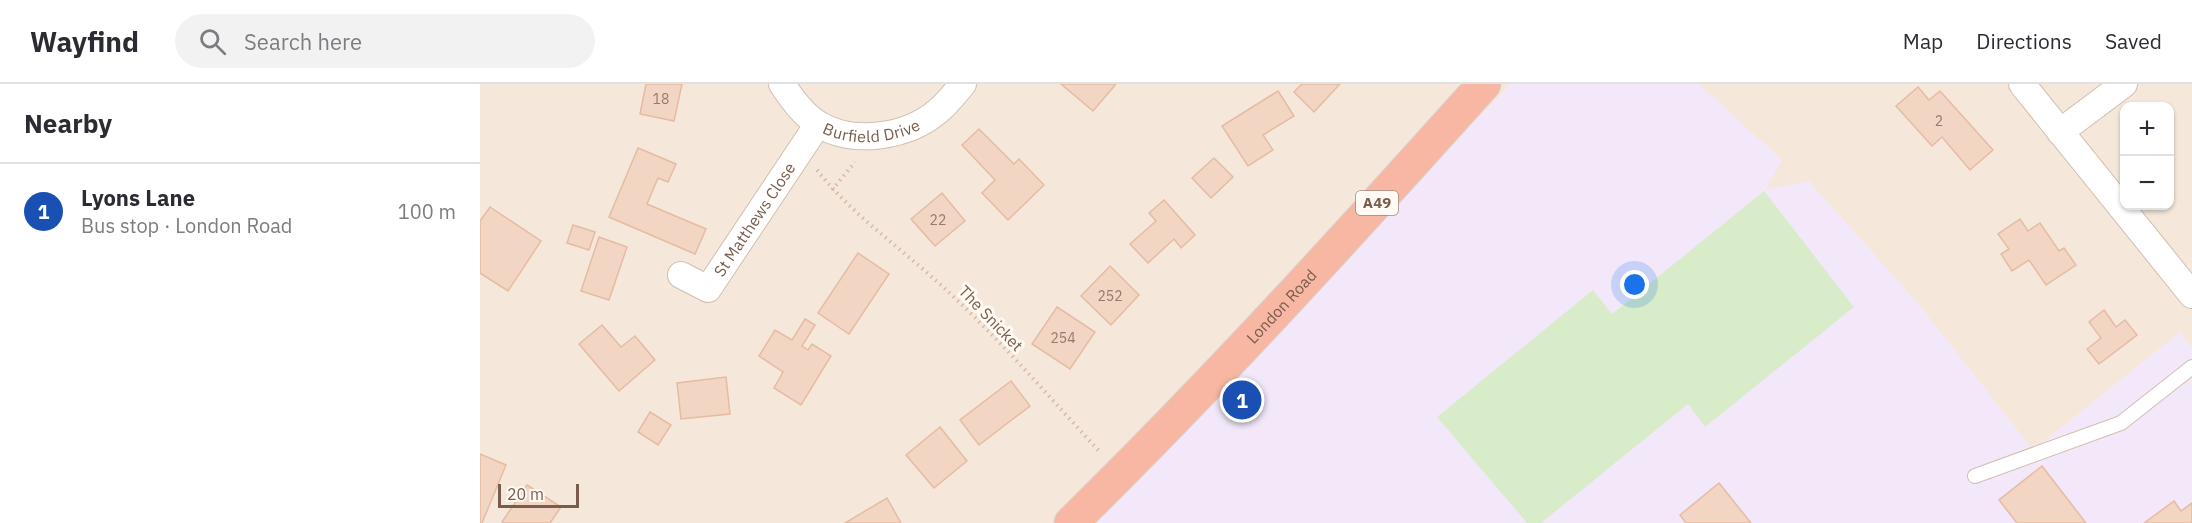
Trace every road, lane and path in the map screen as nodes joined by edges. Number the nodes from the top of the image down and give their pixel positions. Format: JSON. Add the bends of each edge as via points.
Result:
{"nodes":[{"id":1,"x":782,"y":84,"type":"edge"},
{"id":2,"x":963,"y":84,"type":"edge"},
{"id":3,"x":1484,"y":84,"type":"edge"},
{"id":4,"x":2022,"y":84,"type":"edge"},
{"id":5,"x":2124,"y":84,"type":"edge"},
{"id":6,"x":818,"y":124,"type":"junction"},
{"id":7,"x":2060,"y":132,"type":"junction"},
{"id":8,"x":832,"y":190,"type":"dead end"},
{"id":9,"x":681,"y":275,"type":"dead end"},
{"id":10,"x":2192,"y":294,"type":"edge"},
{"id":11,"x":2192,"y":367,"type":"edge"},
{"id":12,"x":1120,"y":475,"type":"junction"},
{"id":13,"x":1976,"y":476,"type":"dead end"},
{"id":14,"x":1071,"y":523,"type":"edge"}],
"edges":[{"from":1,"to":6,"type":"street","name":"Burfield Drive"},
{"from":2,"to":6,"type":"street","name":"Burfield Drive","via":[[937,112],[904,130],[877,135],[843,134]]},
{"from":3,"to":12,"type":"highway","name":"London Road","number":"A49"},
{"from":4,"to":7,"type":"street"},
{"from":5,"to":7,"type":"street"},
{"from":6,"to":9,"type":"street","name":"St Matthews Close","via":[[708,289]]},
{"from":7,"to":10,"type":"street"},
{"from":8,"to":12,"type":"path","name":"The Snicket","via":[[986,328]]},
{"from":11,"to":13,"type":"lane","via":[[2121,423]]},
{"from":12,"to":14,"type":"highway","name":"London Road","number":"A49"}]}
